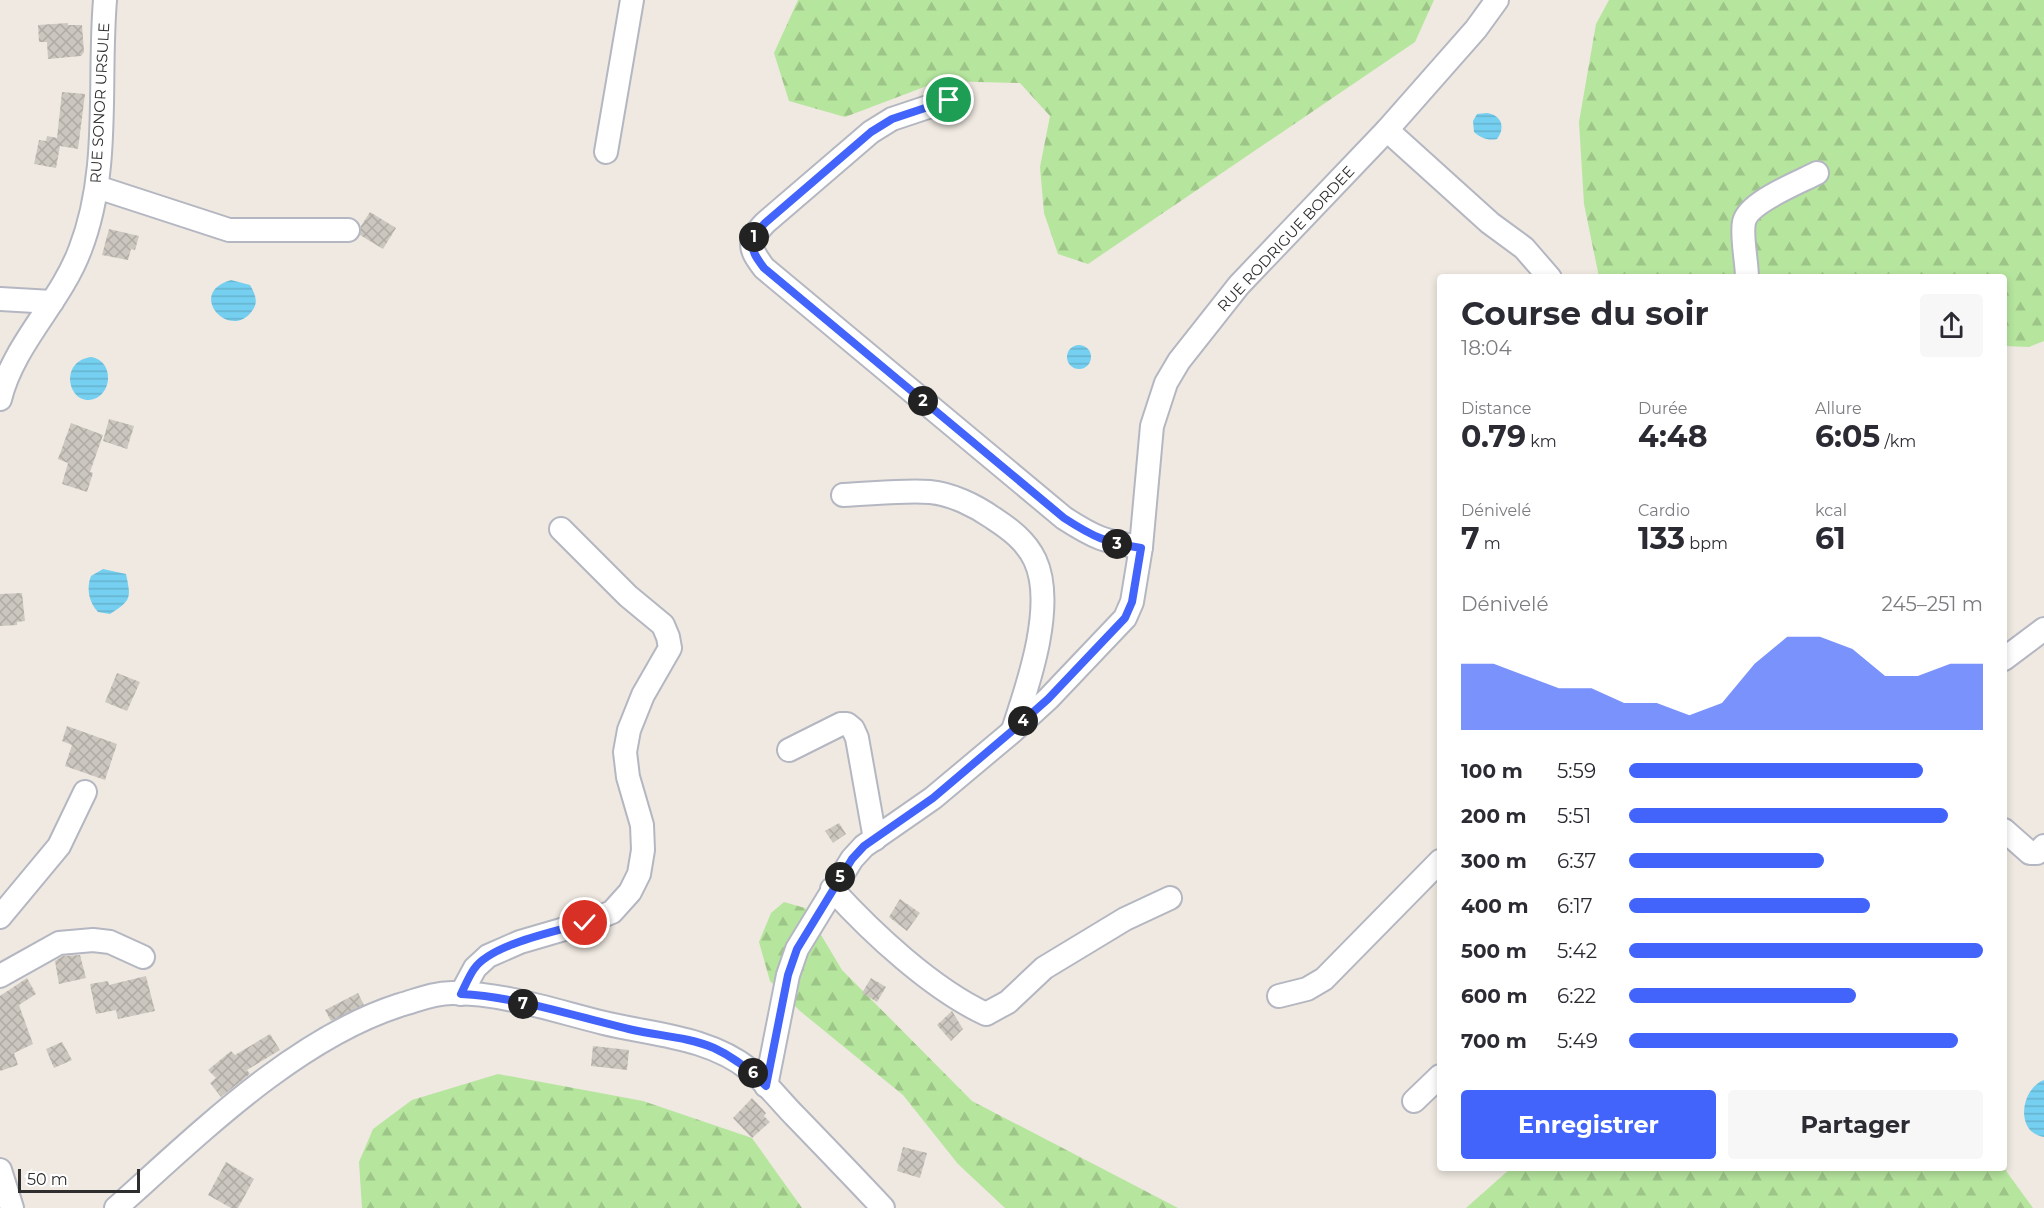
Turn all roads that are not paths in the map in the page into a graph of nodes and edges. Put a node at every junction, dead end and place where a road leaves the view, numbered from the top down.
1 (105, 0) edge
2 (632, 0) edge
3 (1497, 0) edge
4 (949, 100) dead end
5 (1387, 130) junction
6 (606, 152) dead end
7 (1817, 173) dead end
8 (97, 188) junction
9 (348, 230) dead end
10 (1547, 274) edge
11 (1747, 274) edge
12 (0, 299) edge
13 (52, 302) junction
14 (5, 368) edge
15 (0, 399) edge
16 (843, 495) dead end
17 (561, 529) dead end
18 (1141, 548) junction
19 (2044, 629) edge
20 (2007, 657) edge
21 (1012, 731) junction
22 (789, 750) dead end
23 (85, 792) dead end
24 (2007, 833) edge
25 (875, 839) junction
26 (2044, 846) edge
27 (1437, 864) edge
28 (832, 889) junction
29 (1170, 898) dead end
30 (0, 917) edge
31 (143, 957) dead end
32 (0, 976) edge
33 (461, 994) junction
34 (1279, 996) dead end
35 (1437, 1079) edge
36 (766, 1086) junction
37 (1414, 1101) dead end
38 (0, 1170) edge
39 (12, 1208) edge
40 (116, 1208) edge
41 (883, 1208) edge

1 - 8 street, RUE SONOR URSULE
2 - 6 street
3 - 5 street, RUE RODRIGUE BORDEE
4 - 18 street
5 - 10 street
5 - 18 street, RUE RODRIGUE BORDEE
7 - 11 street
8 - 9 street
8 - 13 street, RUE SONOR URSULE
12 - 13 street
13 - 14 street, RUE SONOR URSULE
14 - 15 street, RUE SONOR URSULE
16 - 21 street
17 - 33 street
18 - 21 street, RUE RODRIGUE BORDEE
19 - 20 street
21 - 25 street, RUE RODRIGUE BORDEE
22 - 25 street
23 - 30 street
24 - 26 street
25 - 28 street, RUE RODRIGUE BORDEE
27 - 34 street
28 - 29 street
28 - 36 street, RUE RODRIGUE BORDEE
31 - 32 street
33 - 36 street
33 - 40 street
35 - 37 street
36 - 41 street
38 - 39 street

